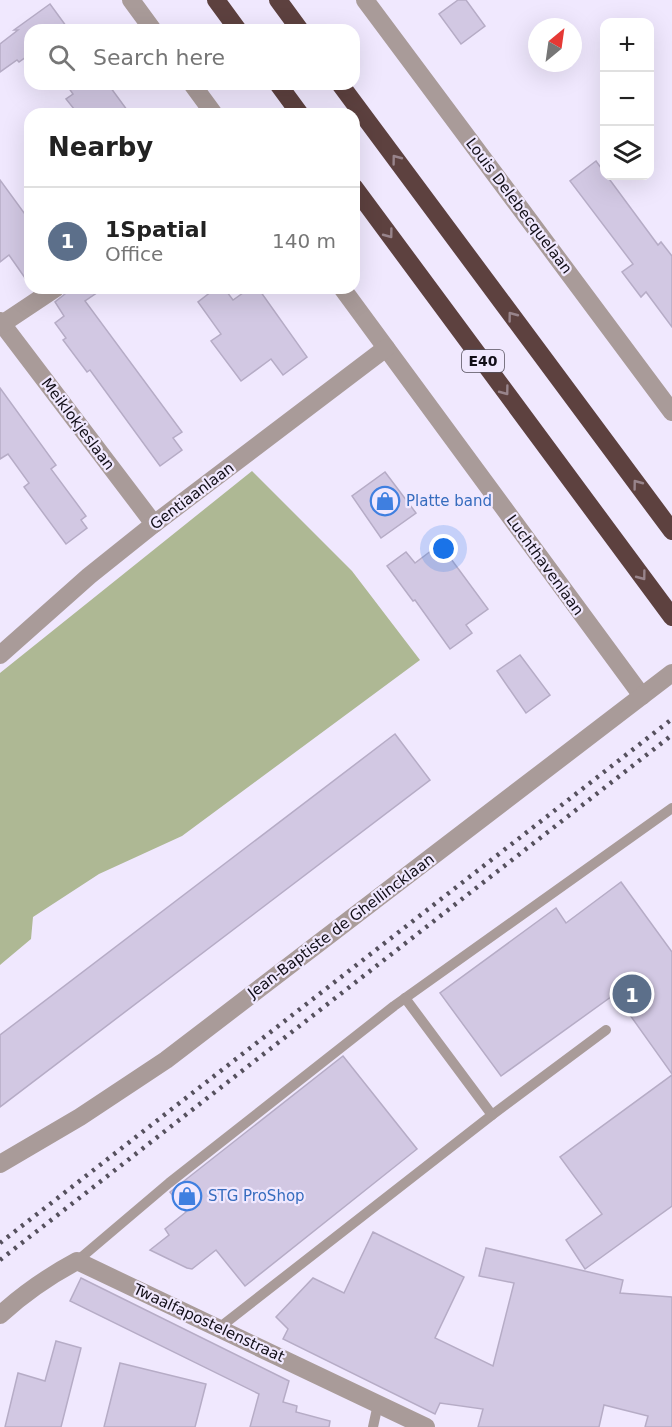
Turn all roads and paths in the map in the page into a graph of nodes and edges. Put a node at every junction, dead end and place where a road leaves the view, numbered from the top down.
1 (131, 0) edge
2 (216, 0) edge
3 (278, 0) edge
4 (365, 0) edge
5 (149, 24) edge
6 (234, 24) edge
7 (296, 24) edge
8 (196, 90) edge
9 (282, 90) edge
10 (344, 90) edge
11 (210, 108) edge
12 (296, 108) edge
13 (358, 108) edge
14 (360, 111) edge
15 (360, 195) edge
16 (46, 294) edge
17 (346, 294) edge
18 (1, 322) edge
19 (387, 348) junction
20 (672, 412) edge
21 (154, 524) junction
22 (672, 531) edge
23 (672, 617) edge
24 (2, 650) edge
25 (672, 673) edge
26 (642, 696) junction
27 (672, 808) edge
28 (405, 998) junction
29 (606, 1030) dead end
30 (492, 1115) junction
31 (0, 1164) edge
32 (77, 1261) junction
33 (0, 1315) edge
34 (219, 1328) junction
35 (378, 1404) junction
36 (373, 1427) edge
37 (426, 1427) edge

1 - 5 street
2 - 6 highway
3 - 7 highway
4 - 20 street, Louis Delebecquelaan
8 - 11 street
9 - 12 highway
13 -> 10 highway
22 -> 14 highway
15 -> 23 highway, E40
16 - 18 street, Meiklokjeslaan
17 - 19 street, Luchthavenlaan
18 - 21 street, Meiklokjeslaan
19 - 21 street, Gentiaanlaan
19 - 26 street, Luchthavenlaan
21 - 24 street, Gentiaanlaan
25 - 26 street, Jean-Baptiste de Ghellincklaan
26 - 31 street, Jean-Baptiste de Ghellincklaan
27 - 28 lane
28 - 30 lane
28 - 32 lane
29 - 30 lane
30 - 34 lane
32 - 33 street
32 - 34 street, Twaalfapostelenstraat
34 - 35 street, Twaalfapostelenstraat
35 - 36 lane
35 - 37 street, Twaalfapostelenstraat

